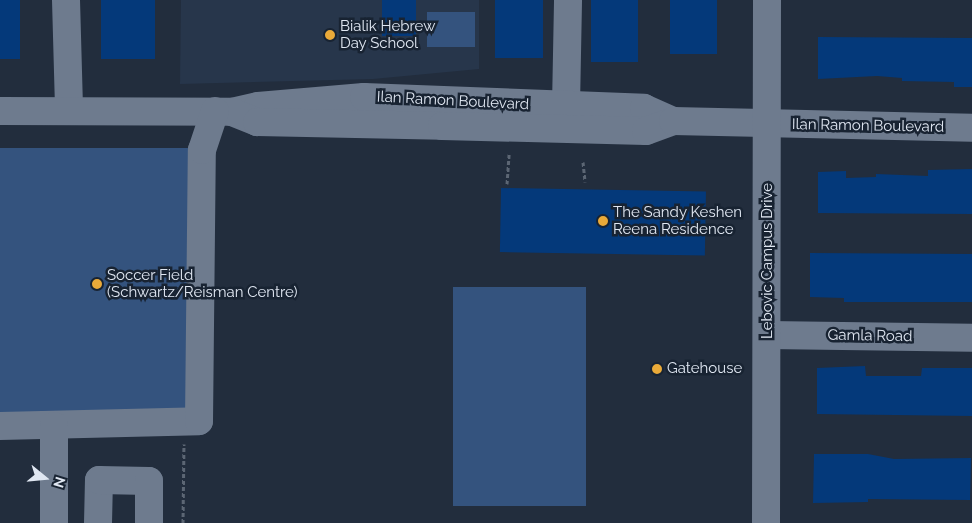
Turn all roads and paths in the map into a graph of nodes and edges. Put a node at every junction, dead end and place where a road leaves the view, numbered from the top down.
1 (66, 0) edge
2 (568, 0) edge
3 (767, 0) edge
4 (566, 106) junction
5 (69, 109) junction
6 (0, 110) edge
7 (223, 111) junction
8 (673, 121) junction
9 (768, 124) junction
10 (972, 128) edge
11 (509, 154) dead end
12 (583, 162) dead end
13 (585, 182) dead end
14 (507, 184) dead end
15 (768, 335) junction
16 (972, 338) edge
17 (0, 426) edge
18 (54, 426) junction
19 (184, 442) dead end
20 (54, 523) edge
21 (98, 523) edge
22 (149, 523) edge
23 (183, 523) edge
24 (766, 523) edge

1 - 5 street
2 - 4 street
3 - 9 street, Lebovic Campus Drive
4 - 7 street, Ilan Ramon Boulevard
4 - 8 street, Ilan Ramon Boulevard
5 - 6 street, Ilan Ramon Boulevard
5 - 7 street, Ilan Ramon Boulevard
7 - 8 street, Ilan Ramon Boulevard
7 - 18 street
8 - 9 street, Ilan Ramon Boulevard
9 - 10 street, Ilan Ramon Boulevard
9 - 15 street, Lebovic Campus Drive
11 - 14 path
12 - 13 path
15 - 16 street, Gamla Road
15 - 24 street, Lebovic Campus Drive
17 - 18 street
18 - 20 street
19 - 23 path
21 - 22 street

